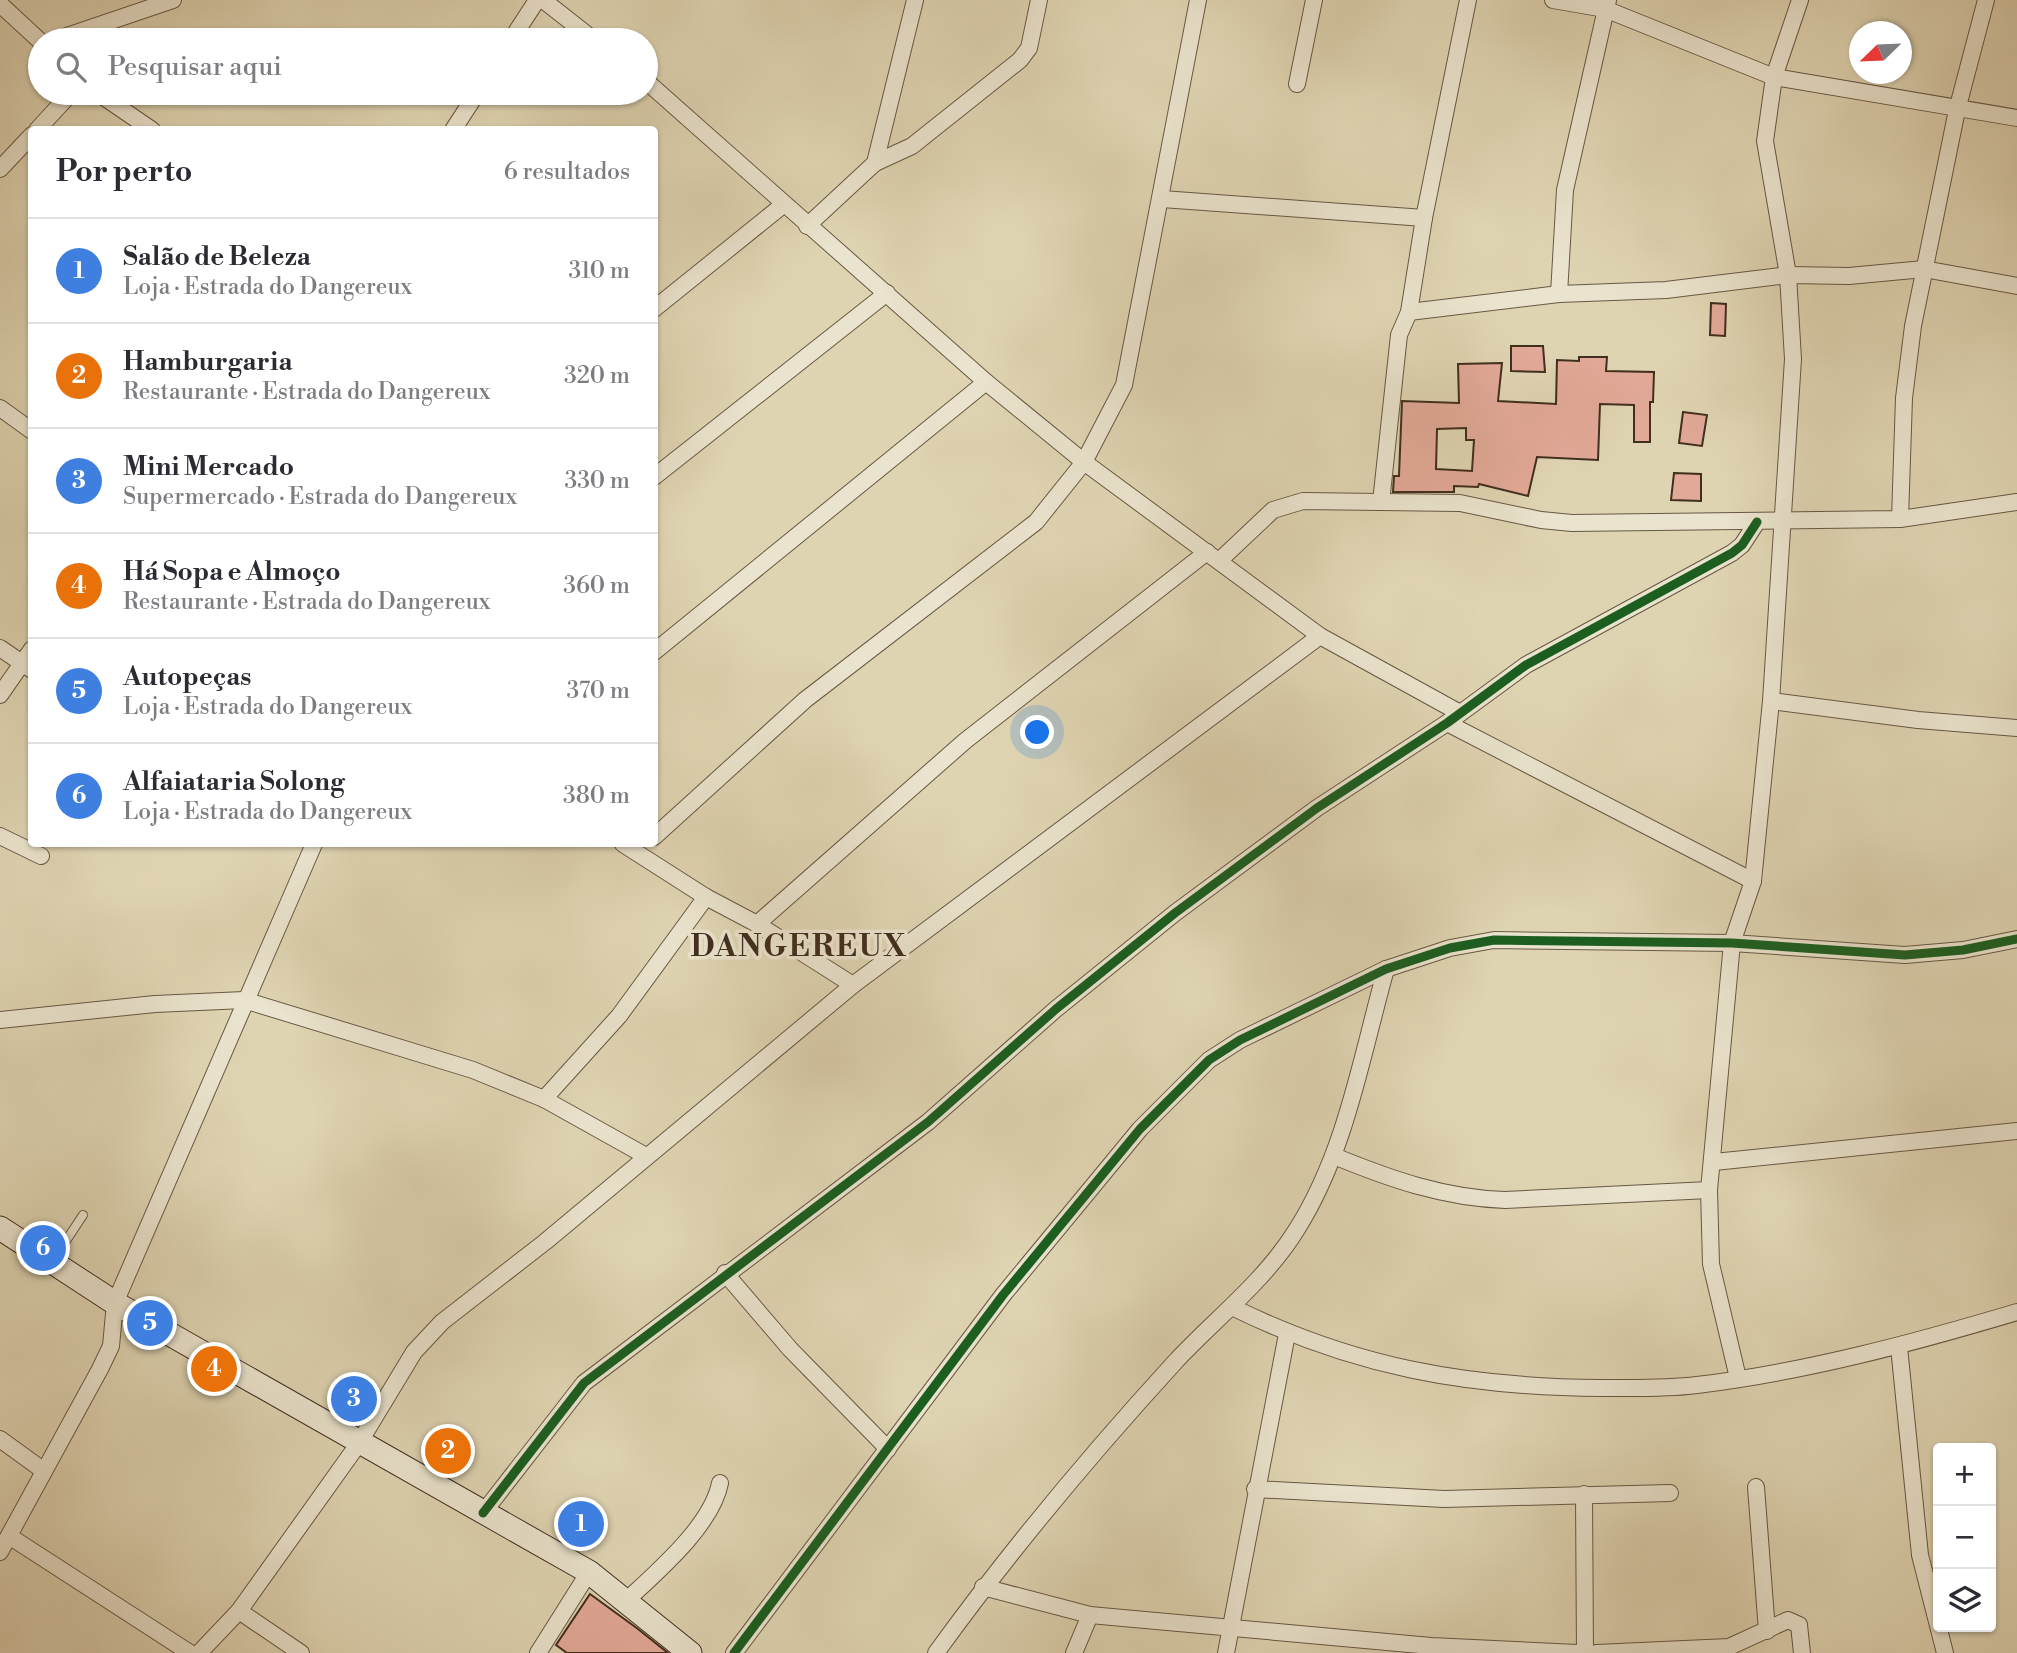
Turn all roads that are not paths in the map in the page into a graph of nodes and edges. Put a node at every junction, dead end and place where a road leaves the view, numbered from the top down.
1 (537, 0) edge
2 (543, 0) edge
3 (915, 0) edge
4 (1039, 0) edge
5 (1198, 0) edge
6 (1314, 0) edge
7 (1468, 0) edge
8 (1553, 0) edge
9 (1800, 0) edge
10 (1986, 0) edge
11 (164, 1) edge
12 (0, 4) edge
13 (1606, 5) edge
14 (89, 28) edge
15 (519, 28) edge
16 (579, 28) edge
17 (28, 30) edge
18 (1774, 77) junction
19 (1297, 85) dead end
20 (658, 92) edge
21 (60, 105) edge
22 (116, 105) edge
23 (469, 105) edge
24 (1957, 110) junction
25 (2017, 118) edge
26 (41, 126) edge
27 (146, 126) edge
28 (456, 126) edge
29 (28, 139) edge
30 (875, 163) junction
31 (0, 169) edge
32 (1162, 199) junction
33 (783, 205) junction
34 (1423, 218) junction
35 (807, 226) junction
36 (1924, 269) junction
37 (1788, 275) junction
38 (2017, 286) edge
39 (887, 293) junction
40 (1559, 294) junction
41 (658, 306) edge
42 (1409, 312) junction
43 (986, 382) junction
44 (0, 408) edge
45 (28, 428) edge
46 (1083, 462) junction
47 (658, 474) edge
48 (1381, 502) junction
49 (2017, 502) edge
50 (1900, 519) junction
51 (1757, 522) junction
52 (1780, 522) junction
53 (1213, 557) junction
54 (1320, 636) junction
55 (0, 648) edge
56 (658, 649) edge
57 (26, 666) edge
58 (0, 695) edge
59 (1771, 701) junction
60 (1454, 718) junction
61 (2017, 728) edge
62 (658, 832) edge
63 (0, 836) edge
64 (307, 847) edge
65 (642, 848) edge
66 (41, 856) dead end
67 (1753, 881) junction
68 (706, 897) junction
69 (757, 925) junction
70 (2017, 939) edge
71 (1732, 943) junction
72 (1386, 969) junction
73 (853, 985) junction
74 (244, 1000) junction
75 (0, 1020) edge
76 (544, 1099) junction
77 (2017, 1132) edge
78 (646, 1156) junction
79 (1334, 1156) junction
80 (1713, 1162) junction
81 (1709, 1190) junction
82 (83, 1215) dead end
83 (0, 1228) edge
84 (52, 1262) junction
85 (726, 1273) junction
86 (116, 1303) junction
87 (1232, 1307) junction
88 (2017, 1312) edge
89 (1287, 1334) junction
90 (1899, 1347) junction
91 (1738, 1378) junction
92 (0, 1439) edge
93 (359, 1443) junction
94 (888, 1449) junction
95 (44, 1471) junction
96 (720, 1483) dead end
97 (1756, 1486) dead end
98 (1255, 1489) junction
99 (1670, 1493) dead end
100 (1584, 1494) junction
101 (483, 1513) junction
102 (9, 1536) junction
103 (0, 1552) edge
104 (589, 1573) junction
105 (983, 1587) junction
106 (628, 1600) junction
107 (239, 1611) junction
108 (1090, 1615) junction
109 (1230, 1629) junction
110 (1767, 1630) junction
111 (190, 1653) edge
112 (199, 1653) edge
113 (301, 1653) edge
114 (538, 1653) edge
115 (690, 1653) edge
116 (734, 1653) edge
117 (936, 1653) edge
118 (1074, 1653) edge
119 (1226, 1653) edge
120 (1577, 1653) edge
121 (1585, 1653) edge
122 (1597, 1653) edge
123 (1802, 1653) edge
124 (1945, 1653) edge

1 - 15 street
2 - 16 street
3 - 30 street
4 - 30 street
5 - 32 street
6 - 19 street
7 - 34 street
8 - 13 street
9 - 18 street
10 - 24 street
11 - 14 street
12 - 17 street
13 - 18 street
13 - 40 street
18 - 24 street
18 - 37 street
20 - 33 street
21 - 26 street
22 - 27 street
23 - 28 street
24 - 25 street
24 - 36 street
29 - 31 street
30 - 35 street
32 - 34 street
32 - 46 street
33 - 35 street
33 - 41 street
34 - 42 street
35 - 39 street
36 - 37 street
36 - 38 street
36 - 50 street
37 - 40 street
37 - 52 street
39 - 43 street
39 - 47 street
40 - 42 street
42 - 48 street
43 - 46 street
43 - 56 street
44 - 45 street
46 - 53 street
46 - 62 street
48 - 51 street
48 - 53 street
49 - 50 street
50 - 52 street
51 - 52 street
51 - 60 street
52 - 59 street
53 - 54 street
53 - 69 street
54 - 60 street
54 - 73 street
55 - 57 street
57 - 58 street
59 - 61 street
59 - 67 street
60 - 67 street
60 - 85 street
63 - 66 street
64 - 74 street
65 - 68 street
67 - 71 street
68 - 69 street
68 - 76 street
69 - 73 street
70 - 71 street
71 - 72 street
71 - 80 street
72 - 79 street
72 - 94 street
73 - 78 street
74 - 75 street
74 - 76 street
74 - 86 street
76 - 78 street
77 - 80 street
78 - 93 street
79 - 81 street
79 - 87 street
80 - 81 street
81 - 91 street
82 - 84 lane
83 - 84 main road
84 - 86 main road
85 - 94 street
85 - 101 street
86 - 93 main road
86 - 95 street
87 - 89 street
87 - 105 street
88 - 90 street
89 - 91 street
89 - 98 street
90 - 91 street
90 - 124 street
92 - 95 street
93 - 101 main road
93 - 107 street
94 - 116 street
95 - 102 street
96 - 106 street
97 - 110 street
98 - 100 street
98 - 109 street
99 - 100 street
100 - 121 street
101 - 104 main road
102 - 103 street
102 - 111 street
104 - 106 main road
104 - 114 street
105 - 108 street
105 - 117 street
106 - 115 main road
107 - 112 street
107 - 113 street
108 - 109 street
108 - 118 street
109 - 119 street
109 - 120 street
110 - 122 street
110 - 123 street

